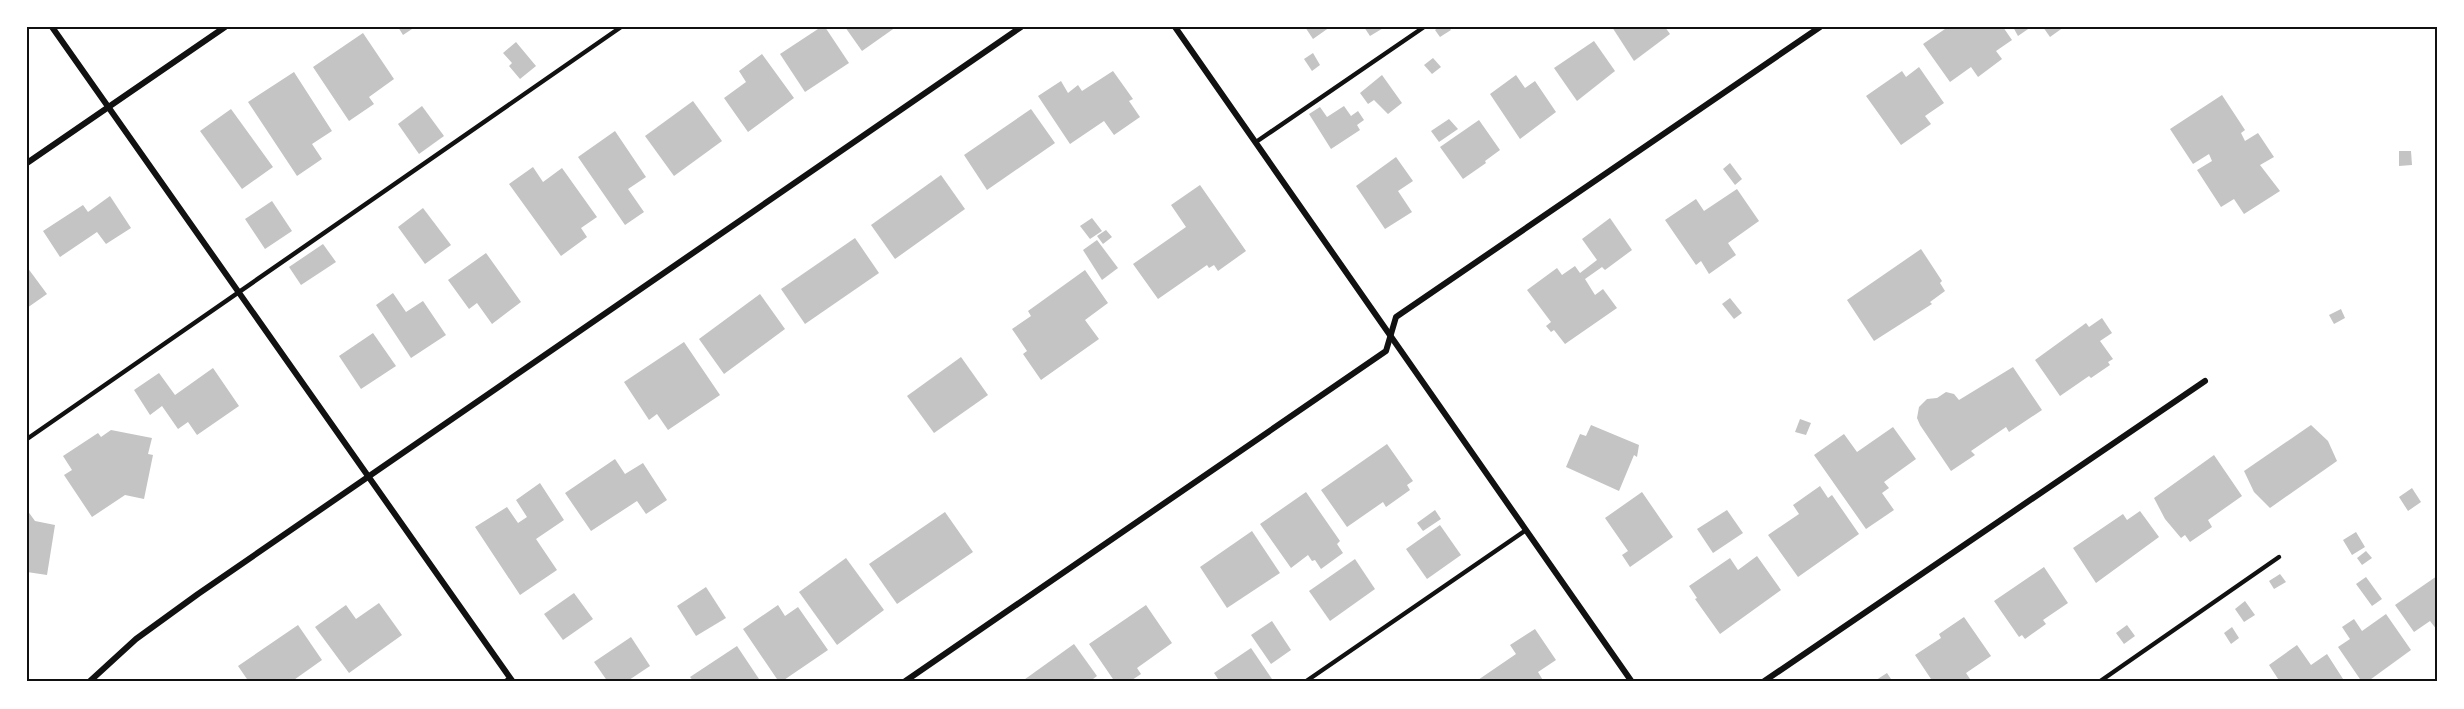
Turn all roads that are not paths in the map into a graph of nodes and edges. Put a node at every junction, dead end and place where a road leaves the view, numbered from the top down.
1 (52, 27) edge
2 (225, 27) edge
3 (621, 27) edge
4 (1021, 27) edge
5 (1175, 27) edge
6 (1425, 27) edge
7 (1820, 27) edge
8 (108, 107) junction
9 (1256, 142) junction
10 (27, 163) edge
11 (238, 292) junction
12 (1390, 334) junction
13 (2205, 381) dead end
14 (27, 439) edge
15 (368, 476) junction
16 (1526, 530) junction
17 (2279, 557) dead end
18 (509, 681) edge
19 (89, 682) edge
20 (904, 682) edge
21 (1305, 682) edge
22 (1632, 682) edge
23 (1763, 682) edge
24 (2099, 682) edge

1 - 8 street
2 - 8 street
3 - 11 lane
4 - 15 street
5 - 9 street
6 - 9 lane
7 - 12 street
8 - 10 street
8 - 11 street
9 - 12 street
11 - 14 lane
11 - 15 street
12 - 16 street
12 - 20 street
13 - 23 street
15 - 18 street
15 - 19 street
16 - 21 lane
16 - 22 street
17 - 24 lane

